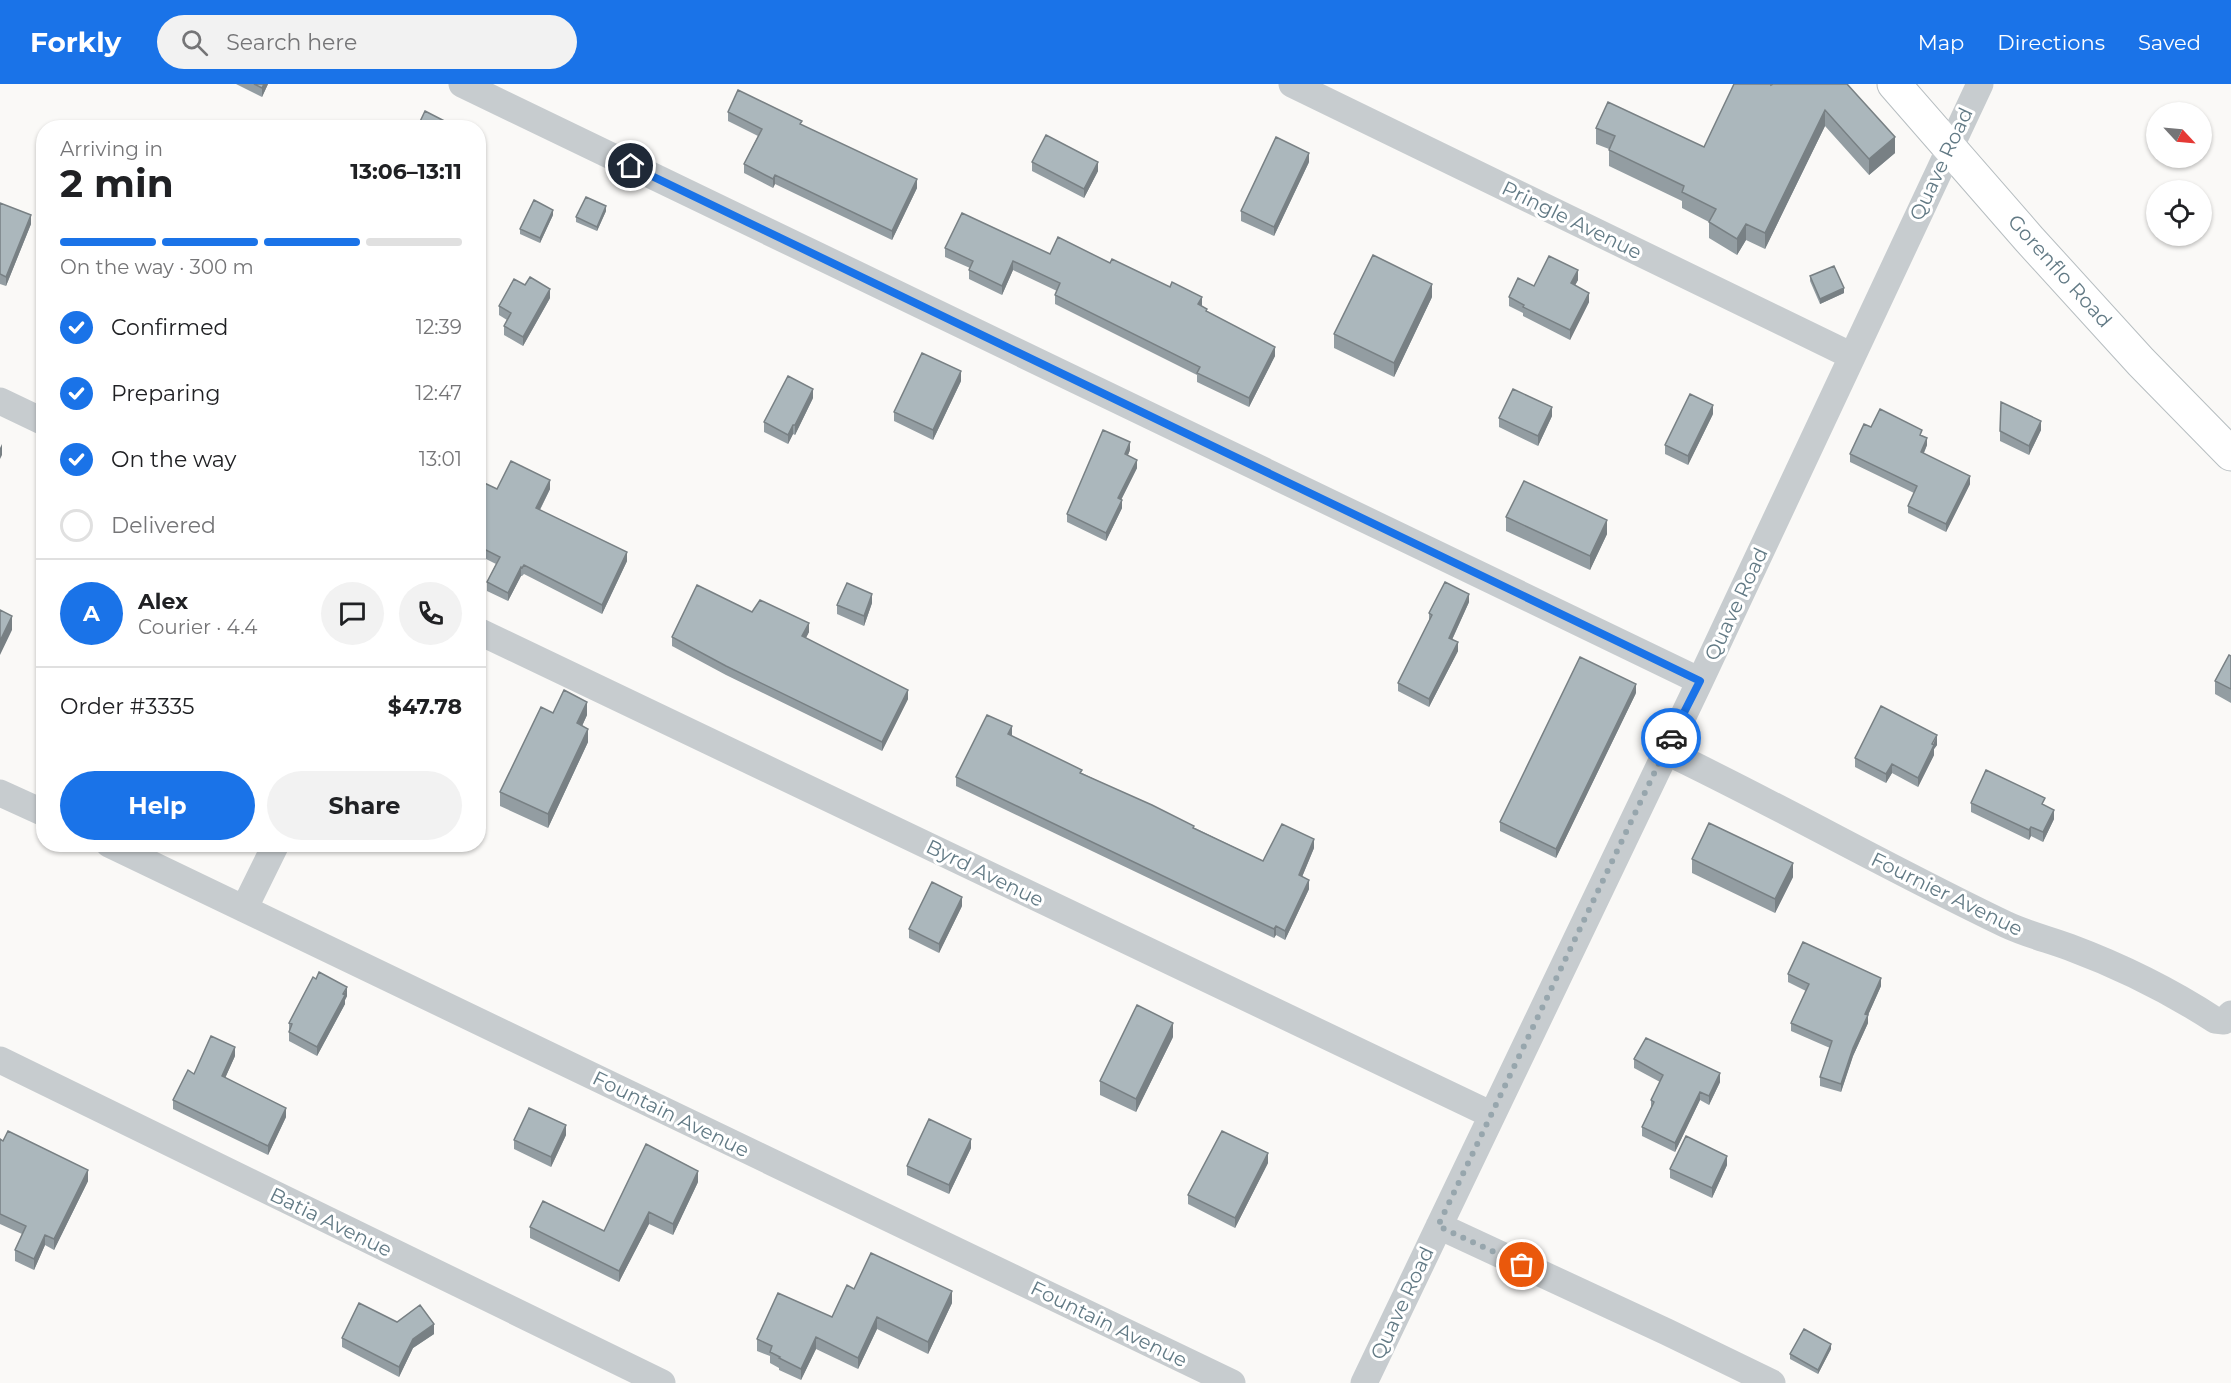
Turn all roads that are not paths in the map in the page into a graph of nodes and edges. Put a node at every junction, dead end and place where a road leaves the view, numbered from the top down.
1 (462, 84) edge
2 (1292, 84) edge
3 (1894, 84) edge
4 (1980, 84) edge
5 (1949, 146) junction
6 (1851, 356) junction
7 (0, 401) edge
8 (36, 418) edge
9 (2231, 454) edge
10 (486, 635) edge
11 (1700, 681) junction
12 (1665, 751) junction
13 (0, 793) edge
14 (36, 809) edge
15 (126, 852) edge
16 (272, 852) edge
17 (244, 909) junction
18 (2231, 1014) edge
19 (0, 1060) edge
20 (1492, 1115) junction
21 (1438, 1226) junction
22 (662, 1383) edge
23 (1232, 1383) edge
24 (1364, 1383) edge
25 (1772, 1383) edge

1 - 11 street
2 - 6 street, Pringle Avenue
3 - 5 main road, Gorenflo Road
4 - 5 street, Quave Road
5 - 6 street, Quave Road
5 - 9 main road, Gorenflo Road
6 - 11 street, Quave Road
7 - 8 street
10 - 20 street, Byrd Avenue
11 - 12 street, Quave Road
12 - 18 street, Fournier Avenue
12 - 20 street, Quave Road
13 - 14 street
15 - 17 street, Fountain Avenue
16 - 17 street
17 - 23 street, Fountain Avenue
19 - 22 street, Batia Avenue
20 - 21 street, Quave Road
21 - 24 street, Quave Road
21 - 25 street

